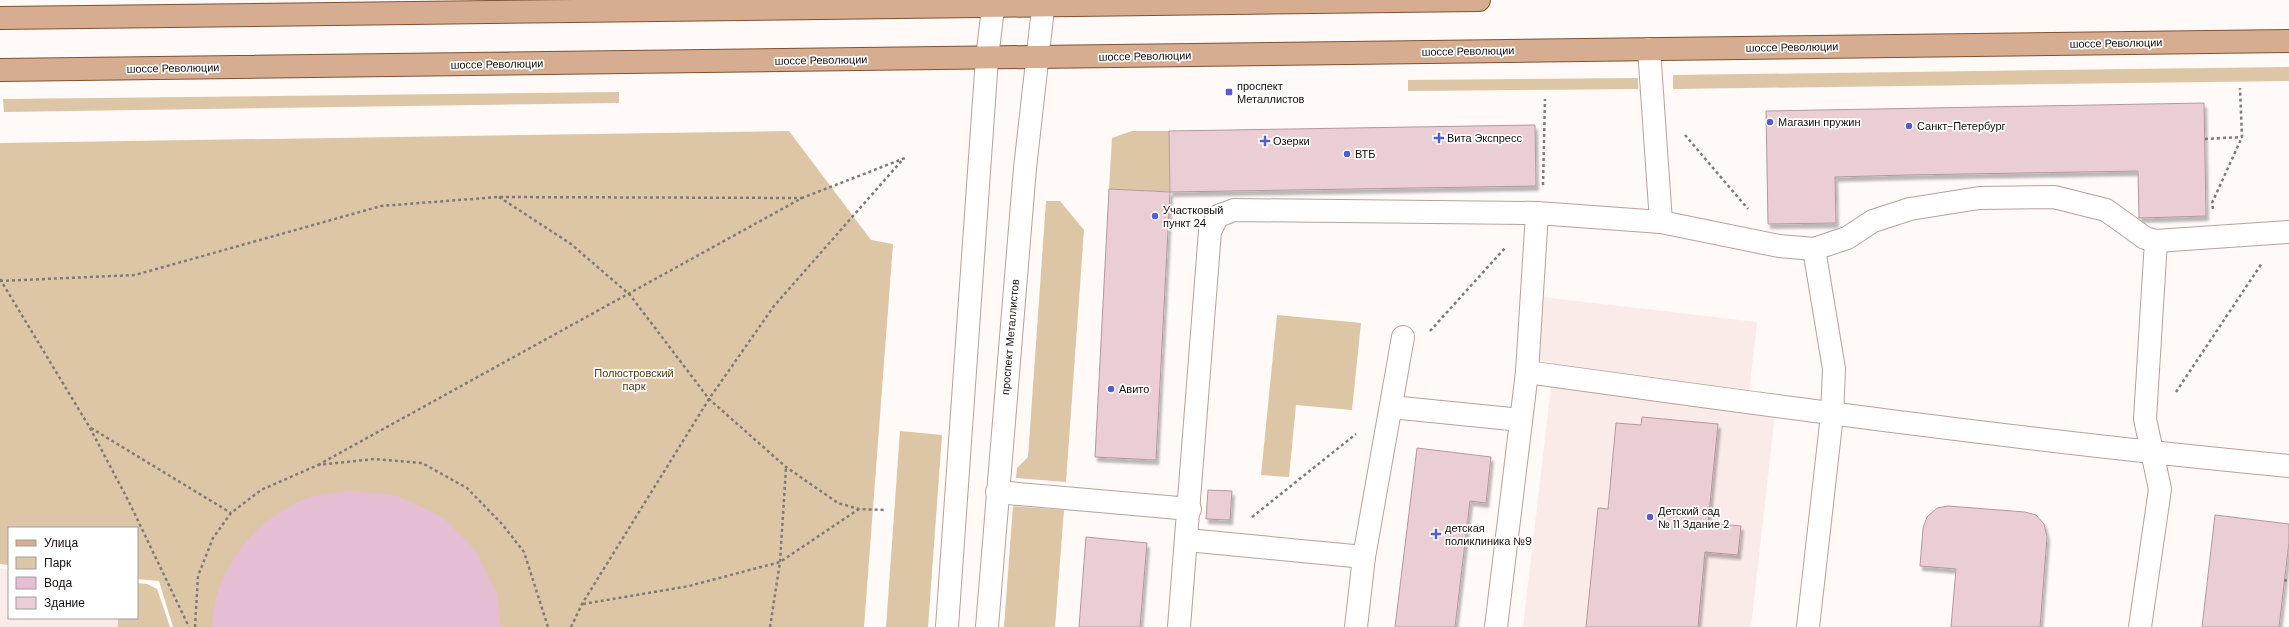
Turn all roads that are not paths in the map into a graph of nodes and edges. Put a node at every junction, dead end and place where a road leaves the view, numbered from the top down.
1 (1479, 0) edge
2 (994, 3) edge
3 (1043, 3) edge
4 (497, 6) edge
5 (0, 18) edge
6 (2289, 41) edge
7 (1649, 48) junction
8 (1037, 57) junction
9 (987, 58) junction
10 (0, 70) edge
11 (1537, 213) junction
12 (1660, 222) junction
13 (2286, 232) edge
14 (2156, 241) junction
15 (1814, 250) junction
16 (1403, 337) dead end
17 (1527, 372) junction
18 (1391, 406) junction
19 (1832, 415) junction
20 (1521, 420) junction
21 (2152, 453) junction
22 (2289, 466) edge
23 (997, 492) junction
24 (1190, 509) junction
25 (1187, 540) junction
26 (1364, 557) junction
27 (947, 627) edge
28 (987, 627) edge
29 (1179, 627) edge
30 (1356, 627) edge
31 (1496, 627) edge
32 (1808, 627) edge
33 (2140, 627) edge

1 - 3 main road
2 - 3 main road
2 - 4 main road
2 - 9 street
3 - 8 street, проспект Металлистов
4 - 5 main road
6 - 7 main road, шоссе Революции
7 - 8 main road, шоссе Революции
7 - 12 street
8 - 9 main road, шоссе Революции
8 - 23 street, проспект Металлистов
9 - 10 main road, шоссе Революции
9 - 27 street
11 - 12 street
11 - 17 street
11 - 24 street
12 - 15 street
13 - 14 street
14 - 15 street
14 - 21 street
15 - 19 street
16 - 18 street
17 - 19 street
17 - 20 street
18 - 20 street
18 - 26 street
19 - 21 street
19 - 32 street
20 - 31 street
21 - 22 street
21 - 33 street
23 - 24 street
23 - 28 street, проспект Металлистов
24 - 25 street
25 - 26 street
25 - 29 street
26 - 30 street

